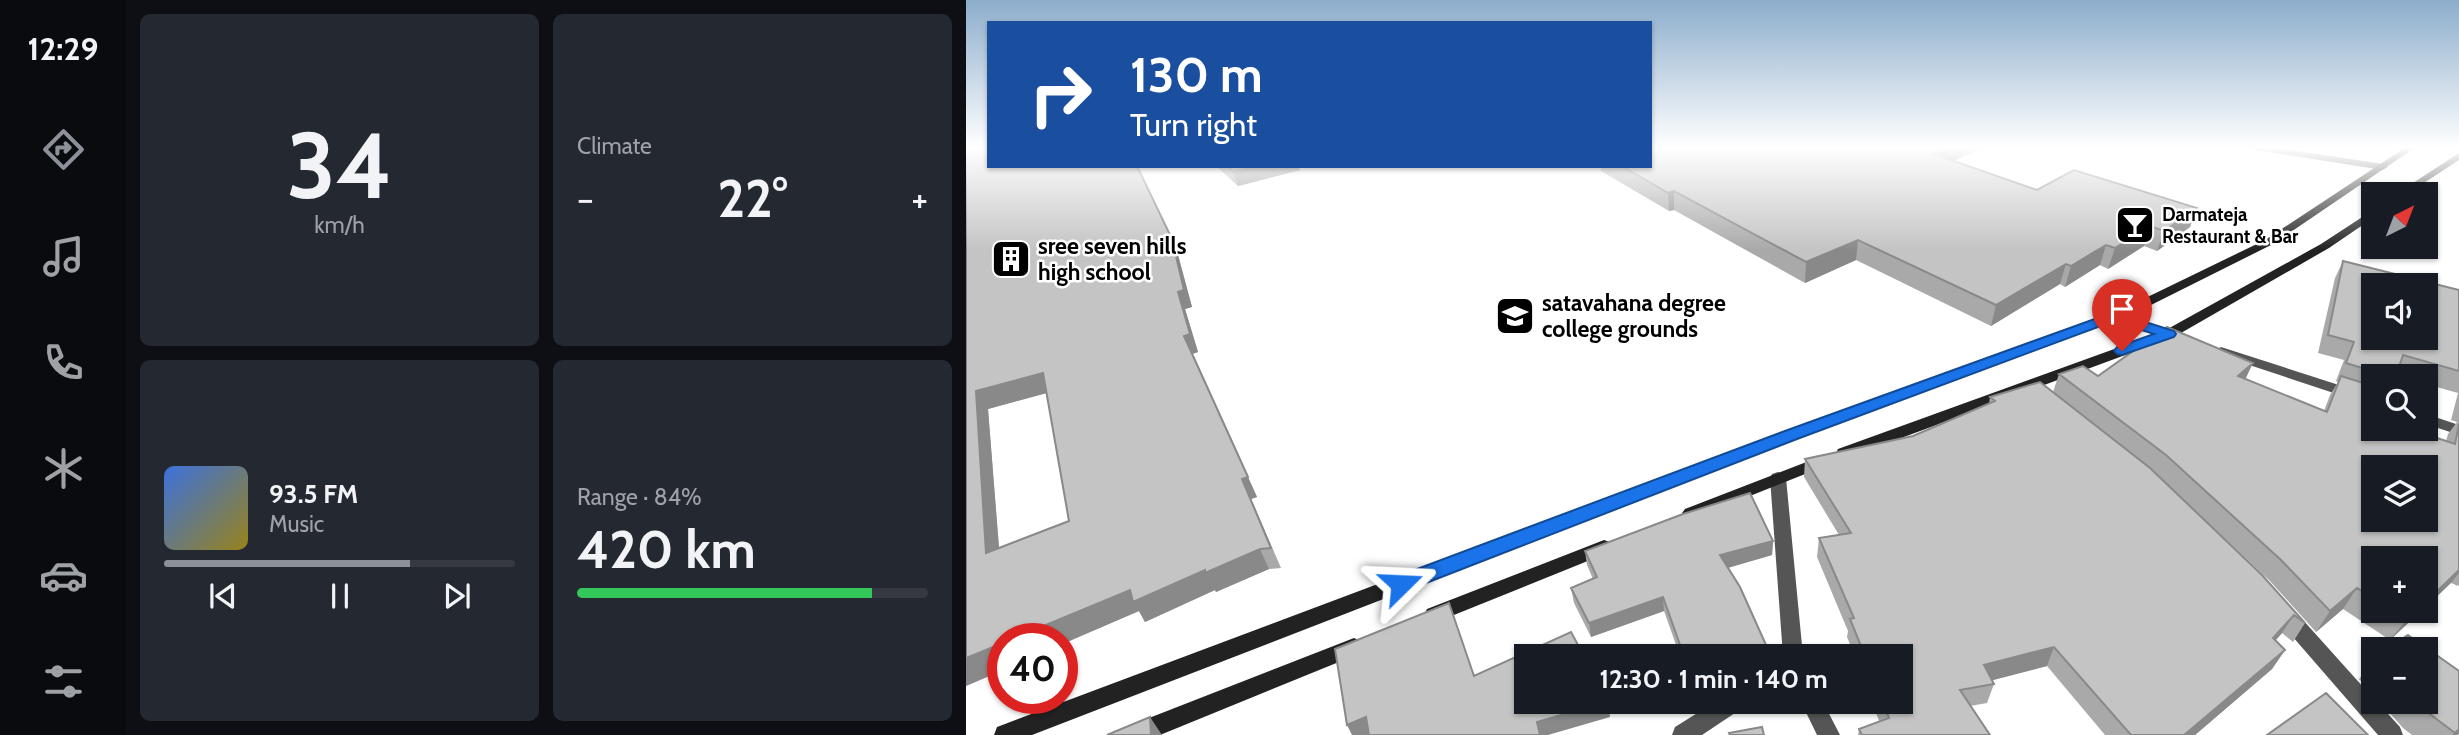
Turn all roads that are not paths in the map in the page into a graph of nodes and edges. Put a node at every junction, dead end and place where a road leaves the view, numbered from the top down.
1 (2361, 181) edge
2 (2361, 221) edge
3 (2114, 316) junction
4 (2169, 334) junction
5 (2029, 384) junction
6 (2361, 397) edge
7 (2049, 400) edge
8 (2438, 423) edge
9 (2459, 430) edge
10 (1778, 478) junction
11 (1675, 519) edge
12 (1623, 540) edge
13 (2278, 606) edge
14 (1417, 622) edge
15 (1366, 642) edge
16 (1792, 644) edge
17 (1715, 714) edge
18 (1818, 714) edge
19 (1005, 735) edge
20 (1134, 735) edge
21 (1683, 735) edge
22 (1829, 735) edge
23 (2392, 735) edge

1 - 3 street
2 - 4 street
3 - 4 street
3 - 19 street
4 - 5 street
4 - 6 street
5 - 7 street
5 - 10 street
8 - 9 street
10 - 11 street
10 - 16 street
12 - 14 street
13 - 23 street
15 - 20 street
17 - 21 street
18 - 22 street

